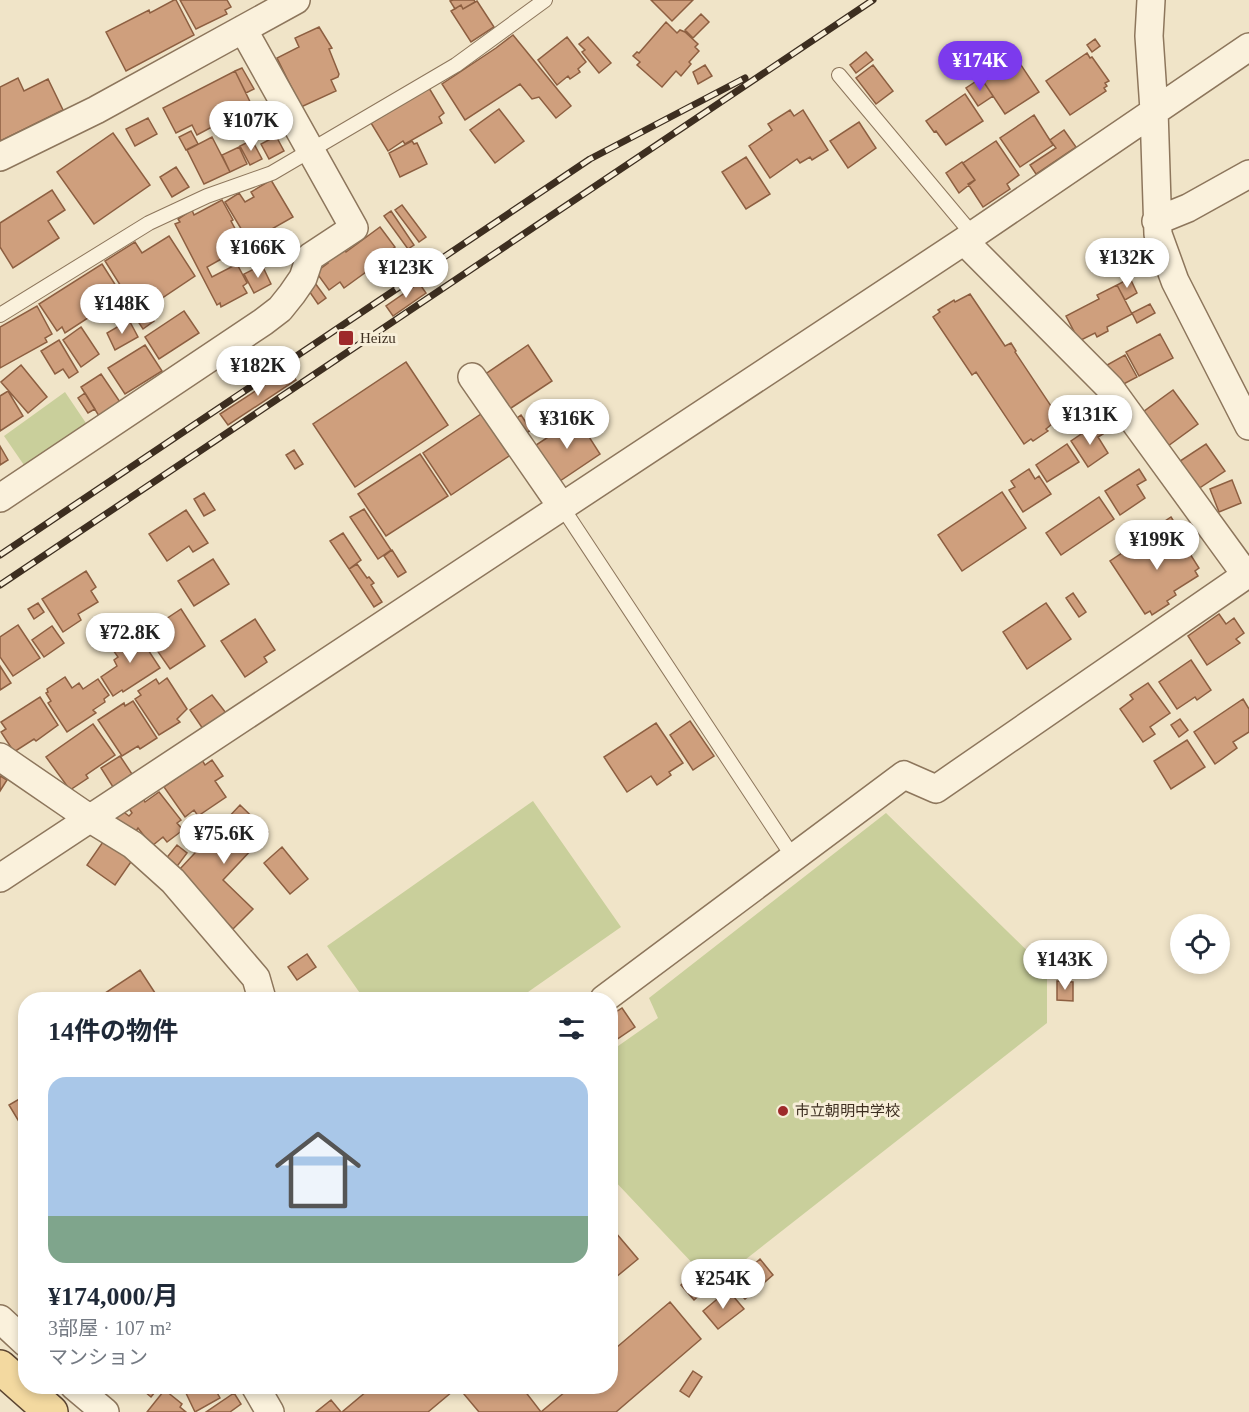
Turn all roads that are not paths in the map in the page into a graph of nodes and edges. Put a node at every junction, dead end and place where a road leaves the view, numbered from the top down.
1 (296, 0) edge
2 (545, 0) edge
3 (1151, 0) edge
4 (243, 29) junction
5 (1249, 47) edge
6 (839, 75) dead end
7 (1155, 110) junction
8 (310, 150) junction
9 (0, 158) edge
10 (1249, 174) edge
11 (1156, 221) junction
12 (968, 238) junction
13 (0, 315) edge
14 (472, 377) dead end
15 (1249, 426) edge
16 (0, 498) edge
17 (562, 507) junction
18 (0, 757) edge
19 (89, 818) junction
20 (793, 857) junction
21 (0, 878) edge
22 (260, 992) edge
23 (614, 992) edge
24 (0, 1319) edge
25 (18, 1336) edge
26 (0, 1366) edge
27 (18, 1382) edge
28 (31, 1394) edge
29 (84, 1394) edge
30 (260, 1394) edge
31 (51, 1412) edge
32 (105, 1412) edge
33 (270, 1412) edge

1 - 4 street
2 - 8 lane
3 - 7 street
4 - 8 street
4 - 9 street
5 - 7 street
6 - 12 lane
7 - 11 street
7 - 12 street
8 - 13 lane
8 - 16 street
10 - 11 street
11 - 15 street
12 - 17 street
12 - 20 street
14 - 17 street
17 - 19 street
17 - 20 lane
18 - 19 street
19 - 21 street
19 - 22 street
20 - 23 street
24 - 25 street
26 - 27 main road
28 - 31 main road
29 - 32 street
30 - 33 street

